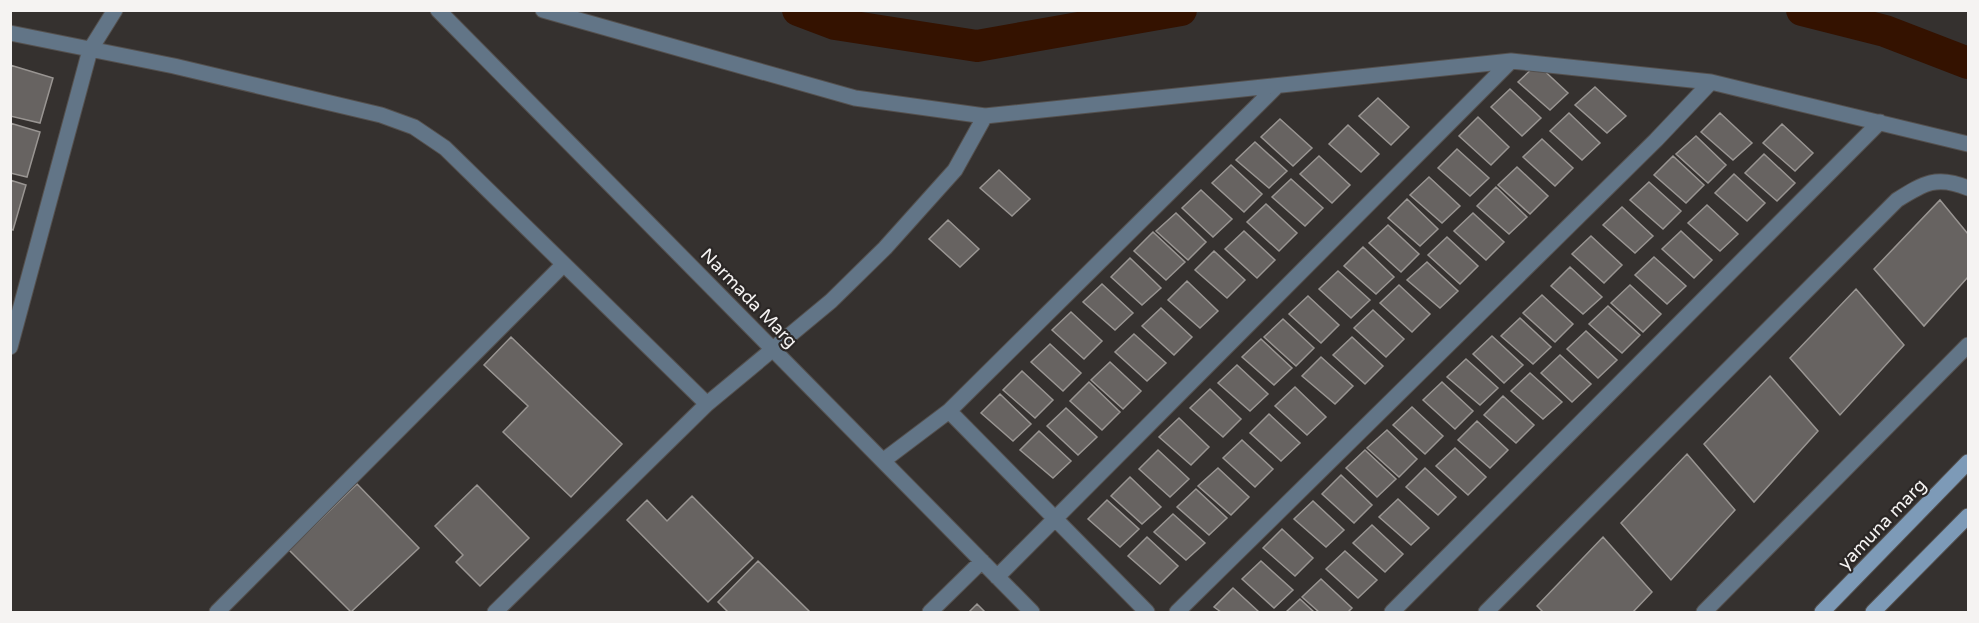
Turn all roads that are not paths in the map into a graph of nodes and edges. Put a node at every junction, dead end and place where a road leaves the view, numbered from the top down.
1 (115, 10) edge
2 (438, 10) edge
3 (543, 10) edge
4 (10, 33) edge
5 (90, 50) junction
6 (1511, 62) junction
7 (1711, 82) junction
8 (1277, 86) junction
9 (985, 116) junction
10 (1880, 122) junction
11 (1968, 144) edge
12 (1968, 188) edge
13 (563, 265) junction
14 (1968, 345) edge
15 (10, 347) edge
16 (771, 349) junction
17 (707, 404) junction
18 (949, 411) junction
19 (884, 460) junction
20 (1968, 462) edge
21 (1968, 516) edge
22 (1056, 519) junction
23 (982, 561) junction
24 (998, 576) junction
25 (218, 612) edge
26 (495, 612) edge
27 (930, 612) edge
28 (1032, 612) edge
29 (1147, 612) edge
30 (1177, 612) edge
31 (1392, 612) edge
32 (1486, 612) edge
33 (1704, 612) edge
34 (1822, 612) edge
35 (1873, 612) edge

1 - 5 street
2 - 16 street, Narmada Marg
3 - 9 street
4 - 5 street
5 - 13 street
5 - 15 street
6 - 7 street
6 - 8 street
6 - 22 street
7 - 10 street
7 - 30 street
8 - 9 street
8 - 18 street
9 - 16 street
10 - 11 street
10 - 31 street
12 - 32 street
13 - 17 street
13 - 25 street
14 - 33 street
16 - 17 street
16 - 19 street, Narmada Marg
17 - 26 street
18 - 19 street
18 - 22 street
19 - 23 street, Narmada Marg
20 - 34 street, yamuna marg
21 - 35 street
22 - 24 street
22 - 29 street
23 - 24 street, Narmada Marg
23 - 27 street
24 - 28 street, Narmada Marg

